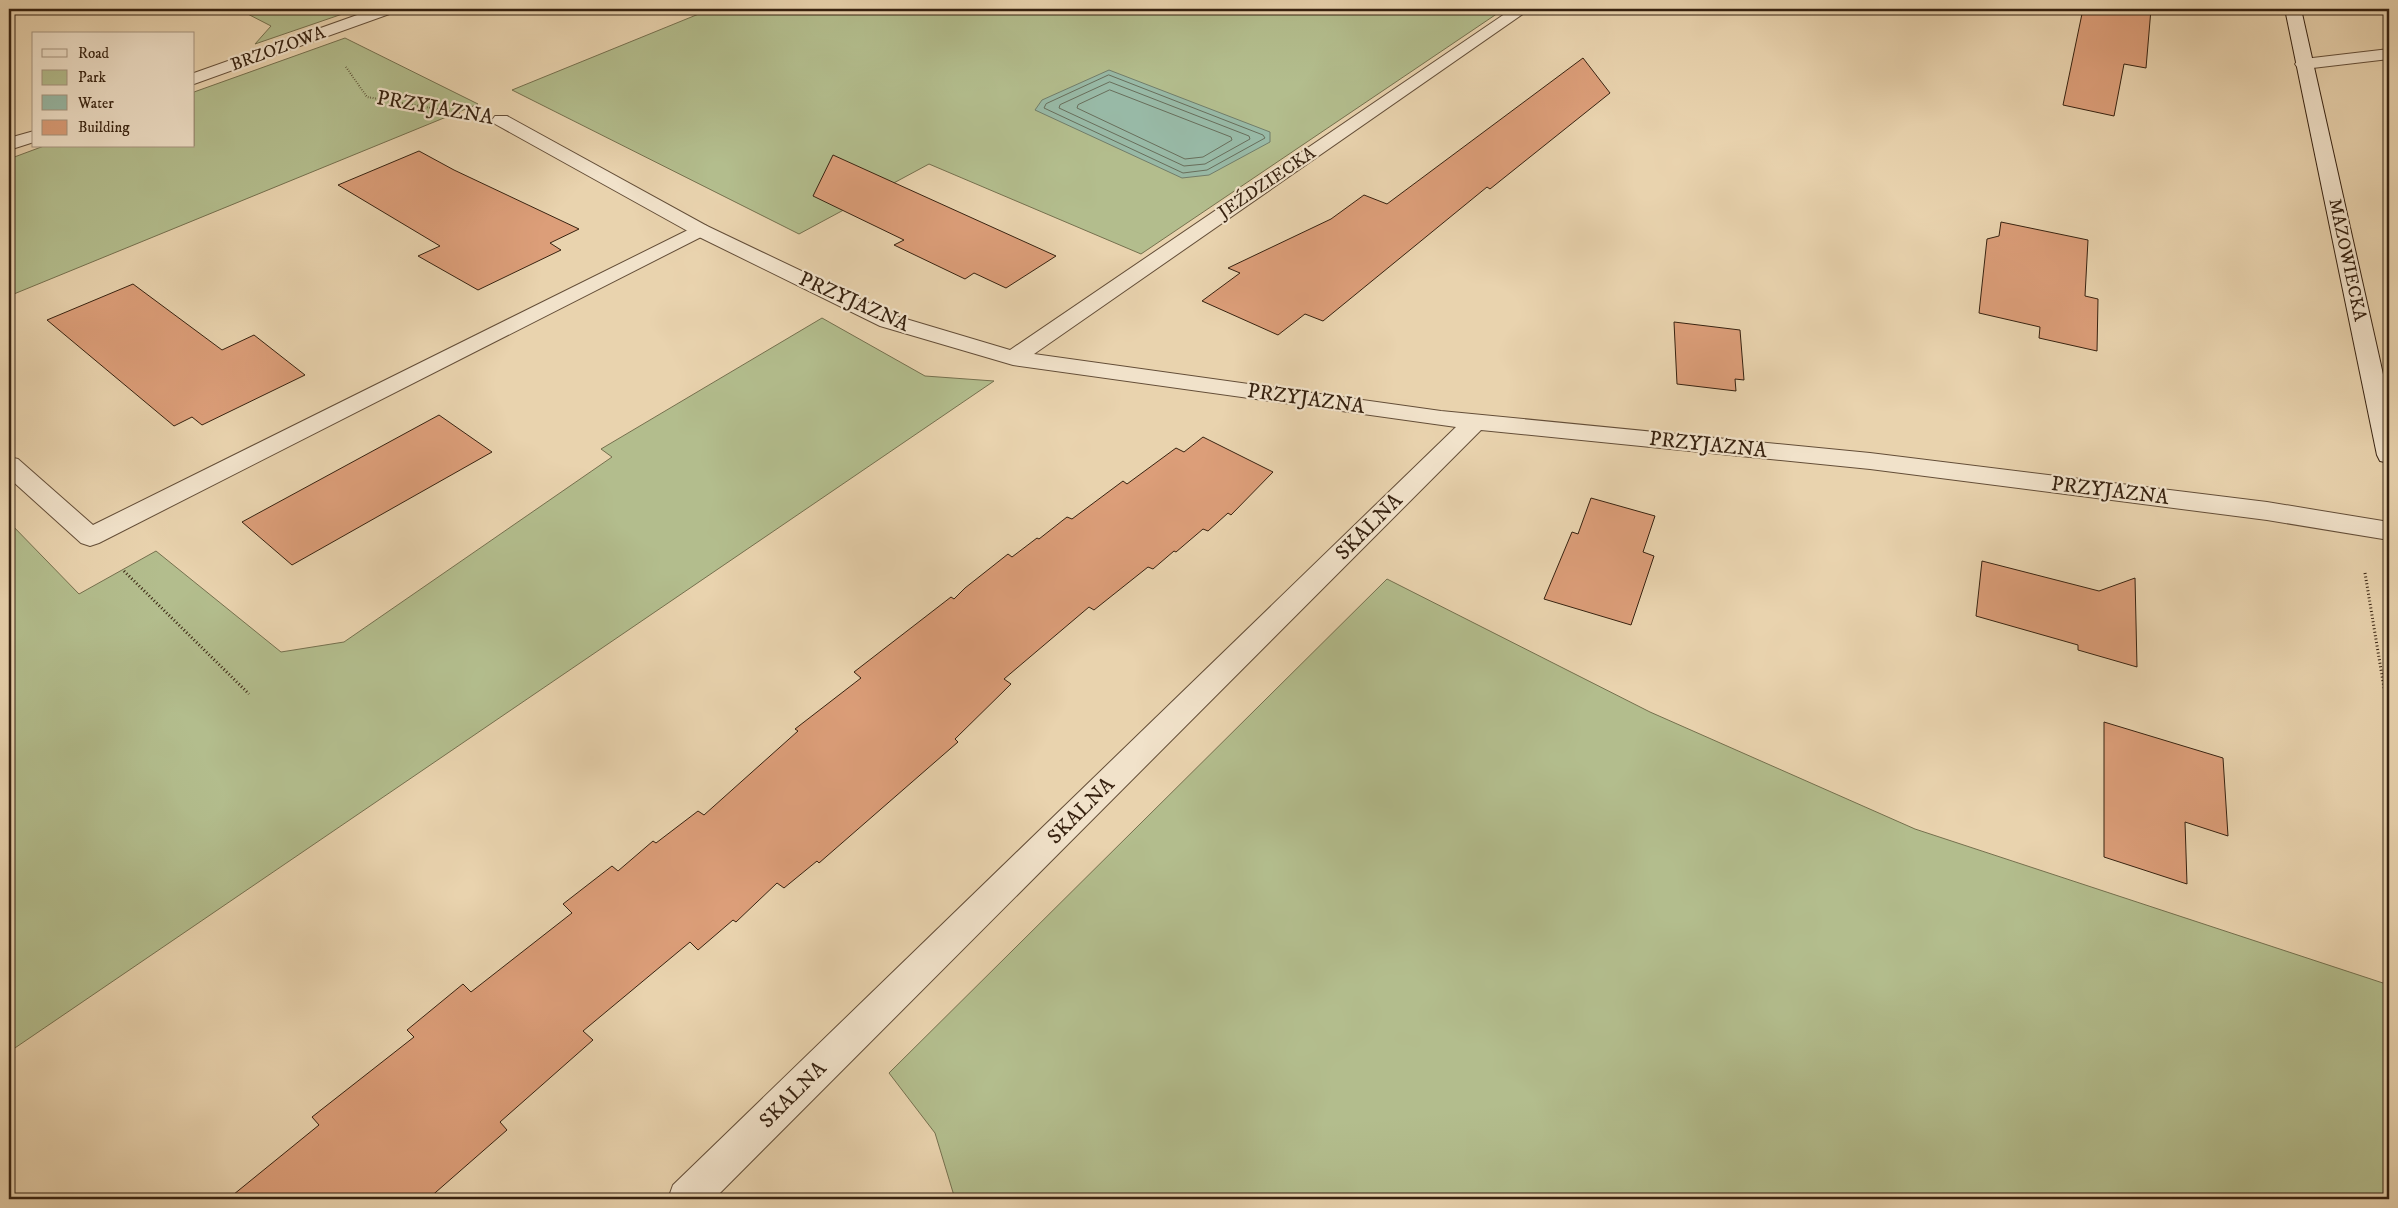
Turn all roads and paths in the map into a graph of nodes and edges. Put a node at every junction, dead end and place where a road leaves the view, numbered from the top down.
1 (389, 9) edge
2 (1522, 9) edge
3 (2292, 9) edge
4 (296, 43) junction
5 (2389, 54) edge
6 (2304, 64) junction
7 (195, 79) edge
8 (501, 120) joint
9 (32, 137) edge
10 (9, 144) edge
11 (700, 230) junction
12 (1013, 358) junction
13 (1474, 422) junction
14 (2389, 455) edge
15 (9, 465) edge
16 (2389, 531) edge
17 (90, 537) junction
18 (249, 694) dead end
19 (687, 1199) edge

1 - 4 street, BRZOZOWA
2 - 12 street, JEŹDZIECKA
3 - 6 street, MAZOWIECKA
4 - 7 street, BRZOZOWA
4 - 8 path, PRZYJAZNA
5 - 6 street
6 - 14 street, MAZOWIECKA
8 - 11 street, PRZYJAZNA
9 - 10 street
11 - 12 street, PRZYJAZNA
11 - 17 street
12 - 13 street, PRZYJAZNA
13 - 16 street, PRZYJAZNA
13 - 19 street, SKALNA
15 - 17 street
17 - 18 path

